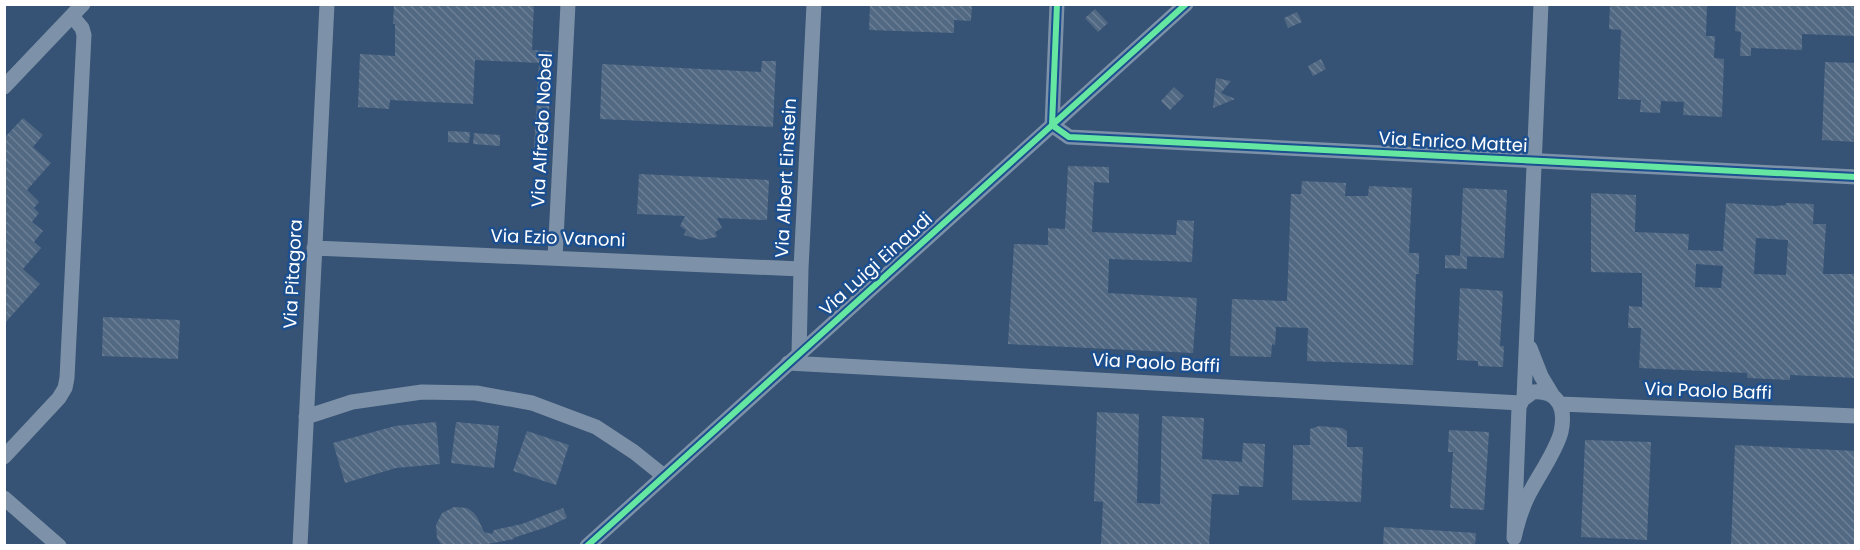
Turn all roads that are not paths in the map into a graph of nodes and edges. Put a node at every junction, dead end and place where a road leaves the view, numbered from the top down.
1 (83, 4) edge
2 (327, 4) edge
3 (568, 4) edge
4 (814, 4) edge
5 (1057, 4) edge
6 (1186, 4) edge
7 (1541, 4) edge
8 (72, 16) junction
9 (4, 87) edge
10 (1052, 125) junction
11 (1534, 161) junction
12 (1856, 177) edge
13 (314, 248) junction
14 (555, 258) junction
15 (801, 269) junction
16 (1526, 333) junction
17 (794, 358) junction
18 (1523, 400) junction
19 (1556, 400) junction
20 (1856, 416) edge
21 (306, 417) junction
22 (4, 457) edge
23 (664, 476) junction
24 (4, 498) edge
25 (1513, 542) edge
26 (59, 546) edge
27 (300, 546) edge
28 (587, 546) edge

1 - 8 street
2 - 13 street, Via Pitagora
3 - 14 street, Via Alfredo Nobel
4 - 15 street, Via Albert Einstein
5 - 10 street
6 - 10 street, Via Luigi Einaudi
7 - 11 street
8 - 9 street
8 - 22 street
10 - 11 street, Via Enrico Mattei
10 - 17 street, Via Luigi Einaudi
11 - 12 street, Via Enrico Mattei
11 - 16 street
13 - 14 street, Via Ezio Vanoni
13 - 21 street, Via Pitagora
14 - 15 street, Via Ezio Vanoni
15 - 17 street, Via Albert Einstein
16 - 18 street
16 - 19 street
17 - 18 street, Via Paolo Baffi
17 - 23 street, Via Luigi Einaudi
18 - 19 street, Via Paolo Baffi
18 - 25 street
19 - 20 street, Via Paolo Baffi
19 - 25 street
21 - 23 street
21 - 27 street, Via Pitagora
23 - 28 street, Via Luigi Einaudi
24 - 26 street

